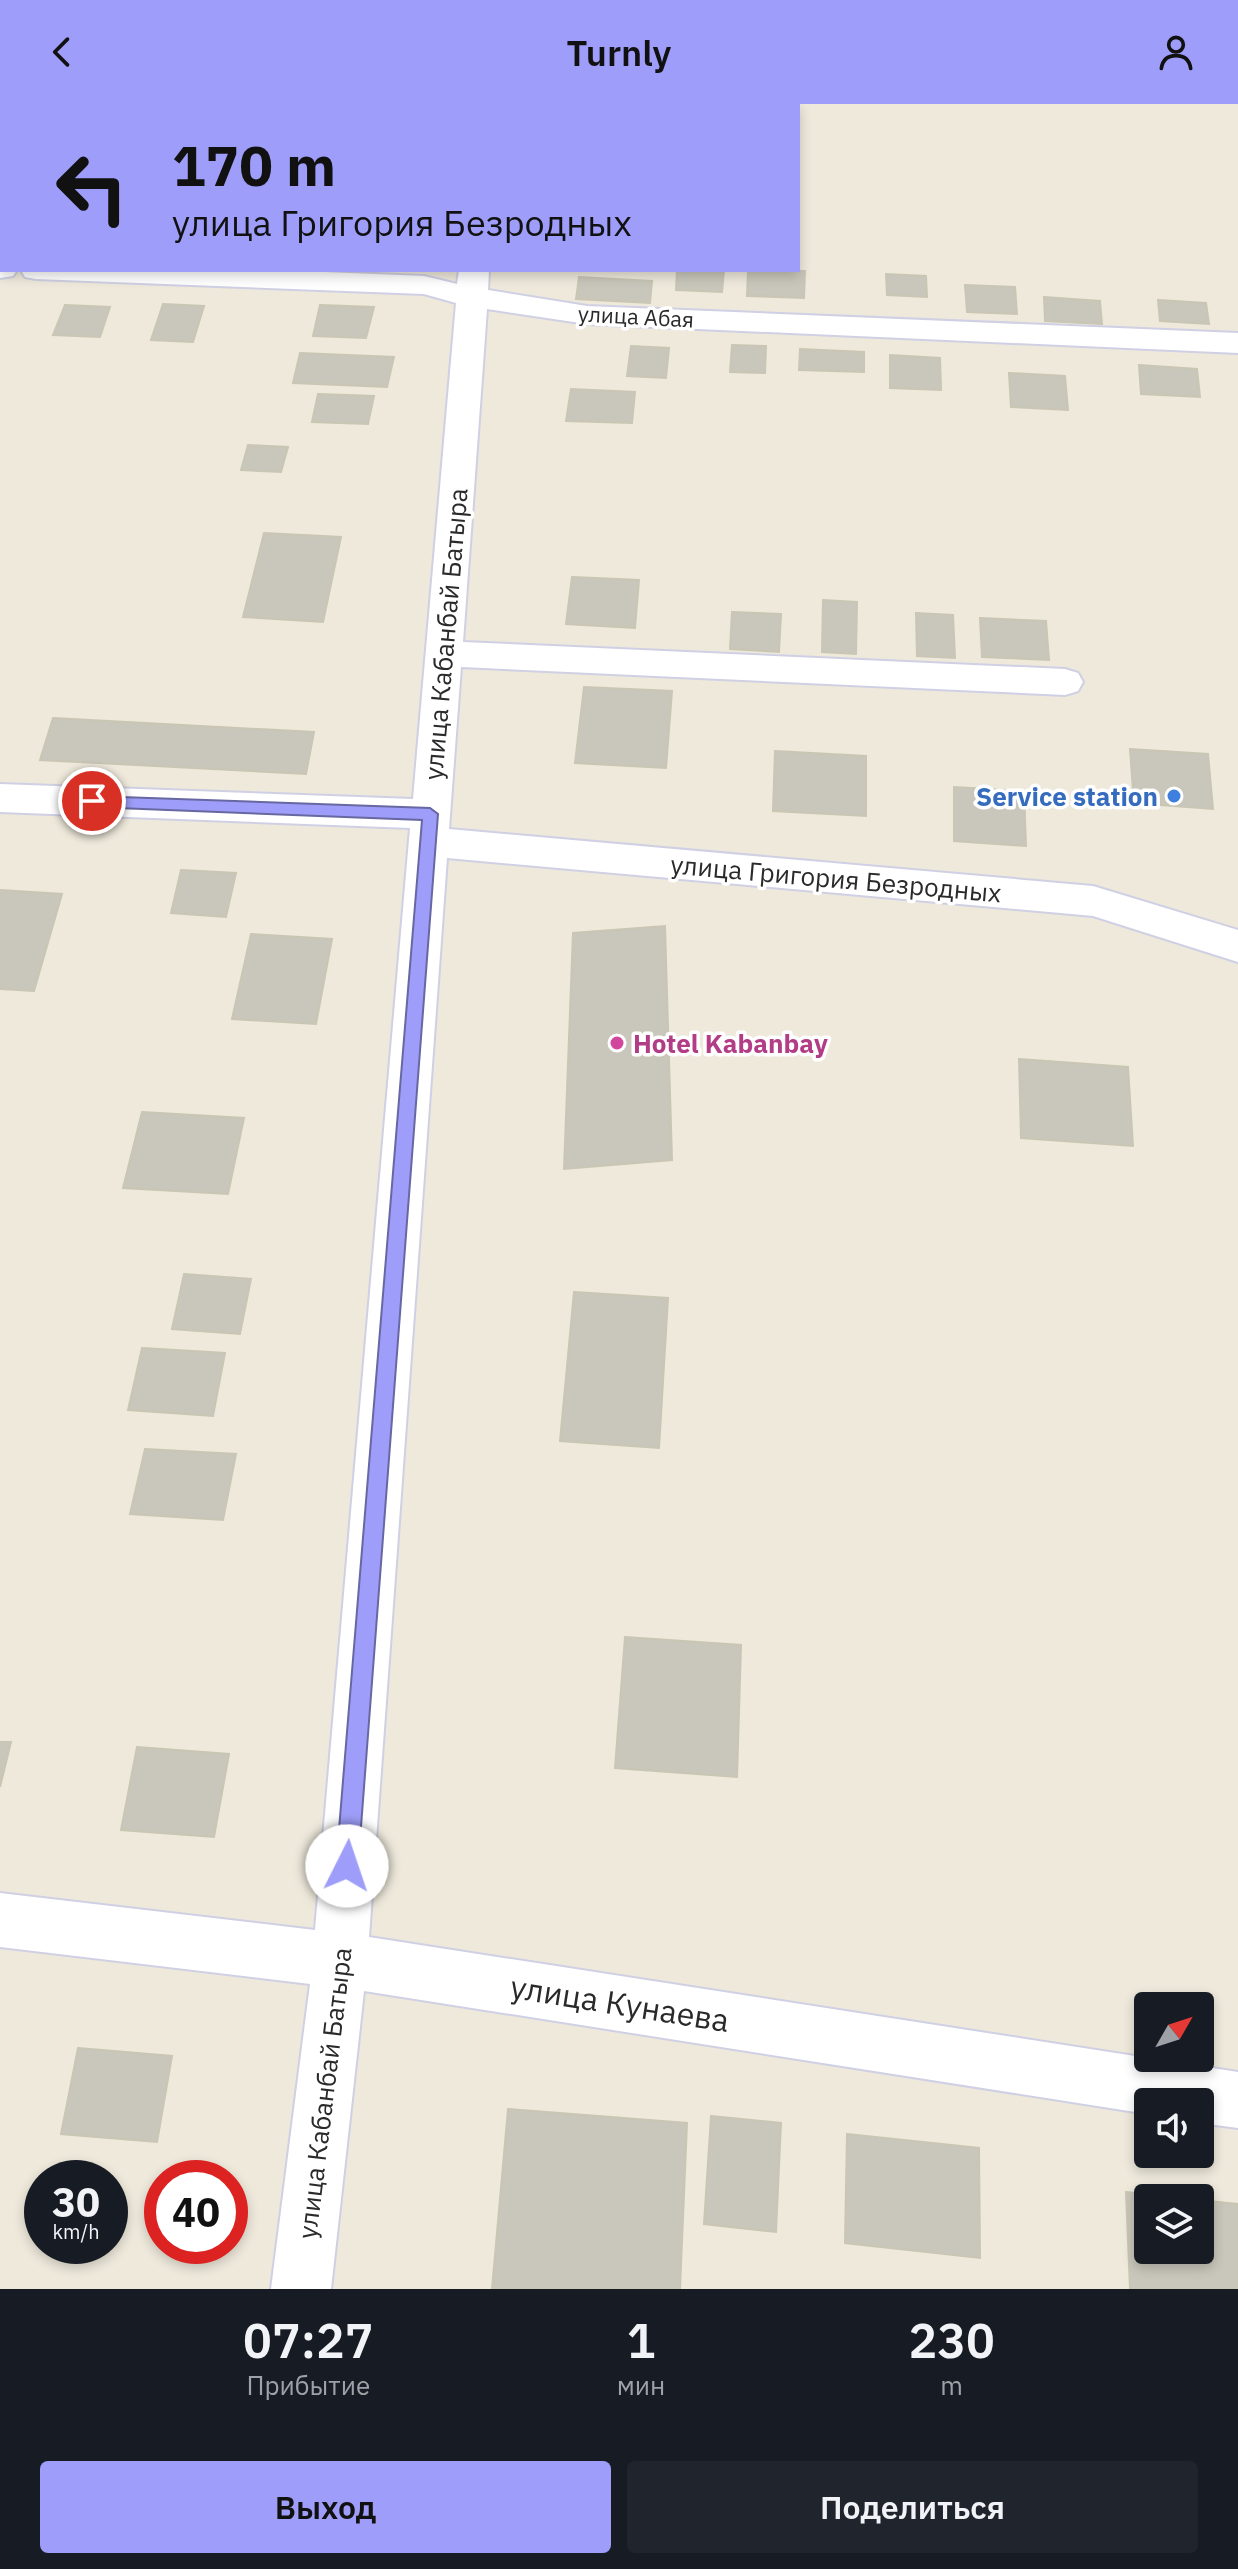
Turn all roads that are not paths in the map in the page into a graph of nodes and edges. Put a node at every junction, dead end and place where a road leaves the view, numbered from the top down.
1 (88, 272) edge
2 (473, 284) edge
3 (1238, 343) edge
4 (443, 654) junction
5 (1065, 682) dead end
6 (0, 798) edge
7 (429, 828) junction
8 (1238, 946) edge
9 (0, 1920) edge
10 (340, 1960) junction
11 (1238, 2100) edge
12 (301, 2289) edge

1 - 2 street, улица Абая
2 - 3 street, улица Абая
2 - 4 street, улица Кабанбай Батыра
4 - 5 street
4 - 7 street, улица Кабанбай Батыра
6 - 7 street, улица Григория Безродных
7 - 8 street, улица Григория Безродных
7 - 10 street, улица Кабанбай Батыра
9 - 10 street, улица Кунаева
10 - 11 street, улица Кунаева
10 - 12 street, улица Кабанбай Батыра

